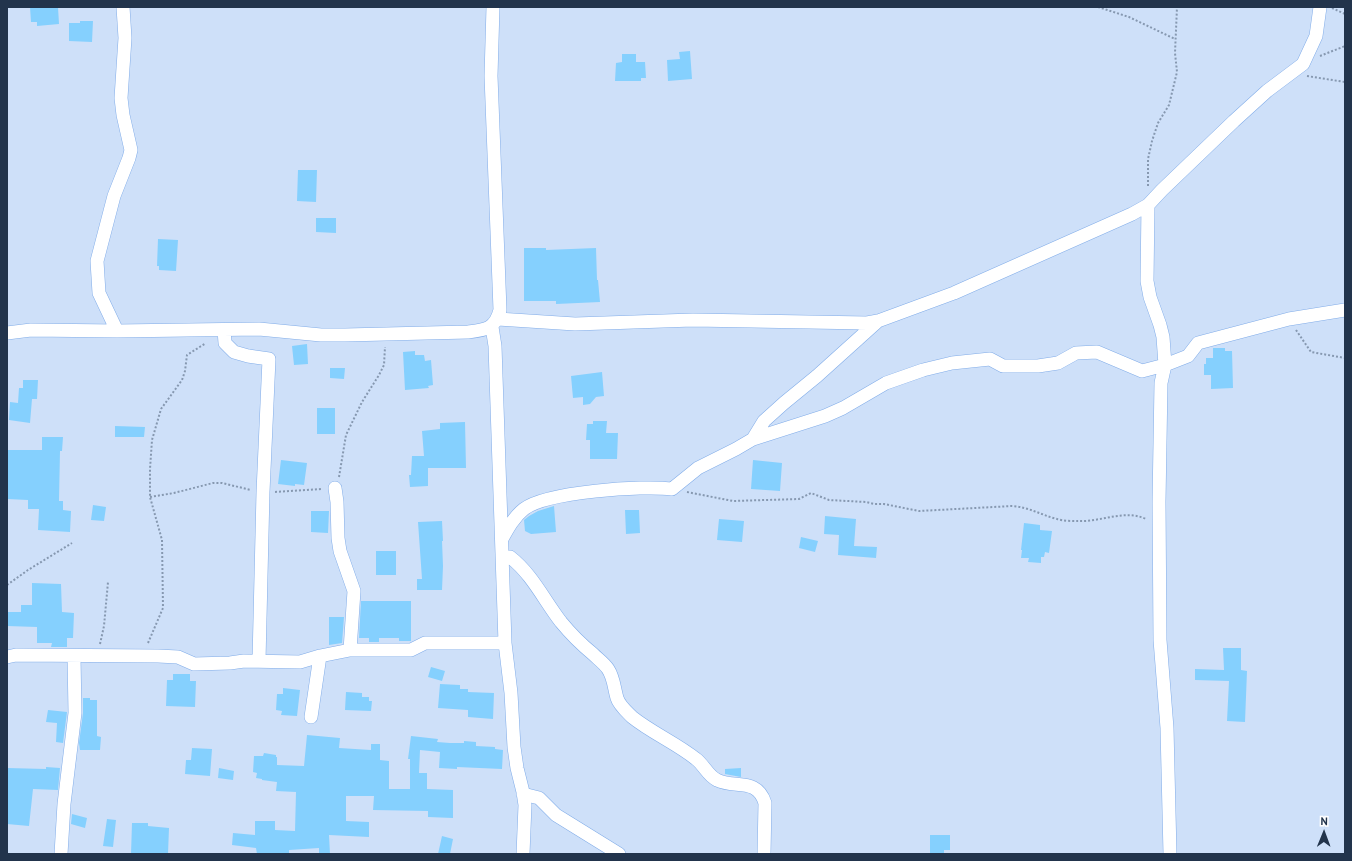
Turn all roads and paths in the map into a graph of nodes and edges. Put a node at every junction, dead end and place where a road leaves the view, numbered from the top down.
1 (124, 7) edge
2 (493, 7) edge
3 (1098, 7) edge
4 (1177, 7) edge
5 (1320, 7) edge
6 (1331, 7) edge
7 (1345, 14) edge
8 (1176, 39) junction
9 (1345, 46) edge
10 (1303, 64) junction
11 (1292, 73) junction
12 (1345, 82) edge
13 (1148, 205) junction
14 (1345, 310) edge
15 (1289, 318) junction
16 (878, 321) junction
17 (495, 323) junction
18 (224, 330) junction
19 (117, 331) junction
20 (7, 333) edge
21 (385, 334) junction
22 (225, 343) junction
23 (1345, 358) edge
24 (1165, 365) junction
25 (753, 438) junction
26 (335, 488) junction
27 (672, 489) junction
28 (264, 492) junction
29 (150, 497) junction
30 (1159, 524) junction
31 (502, 539) junction
32 (72, 543) dead end
33 (510, 557) dead end
34 (108, 582) dead end
35 (7, 585) edge
36 (148, 643) dead end
37 (505, 643) junction
38 (350, 650) junction
39 (94, 655) junction
40 (74, 656) junction
41 (320, 656) junction
42 (7, 657) edge
43 (259, 661) junction
44 (311, 718) dead end
45 (523, 794) junction
46 (61, 854) edge
47 (523, 854) edge
48 (619, 854) edge
49 (764, 854) edge
50 (1170, 854) edge

1 - 19 street
2 - 17 street
3 - 8 path
4 - 8 path
5 - 10 street
6 - 7 path
8 - 13 path
9 - 10 path
10 - 11 street
11 - 12 path
11 - 13 street
13 - 16 street
13 - 24 street
14 - 15 street
15 - 23 path
15 - 24 street
16 - 17 street
16 - 25 street
17 - 21 street
17 - 31 street
18 - 19 street
18 - 21 street
18 - 22 street
19 - 20 street
21 - 26 path
22 - 28 street
22 - 29 path
24 - 25 street
24 - 30 street
25 - 27 street
26 - 28 path
26 - 38 street
27 - 30 path
27 - 31 street
28 - 29 path
28 - 43 street
29 - 36 path
30 - 50 street
31 - 37 street
32 - 35 path
33 - 49 street
34 - 39 path
37 - 38 street
37 - 45 street
38 - 41 street
39 - 40 street
39 - 43 street
40 - 42 street
40 - 46 street
41 - 43 street
41 - 44 street
45 - 47 street
45 - 48 street

